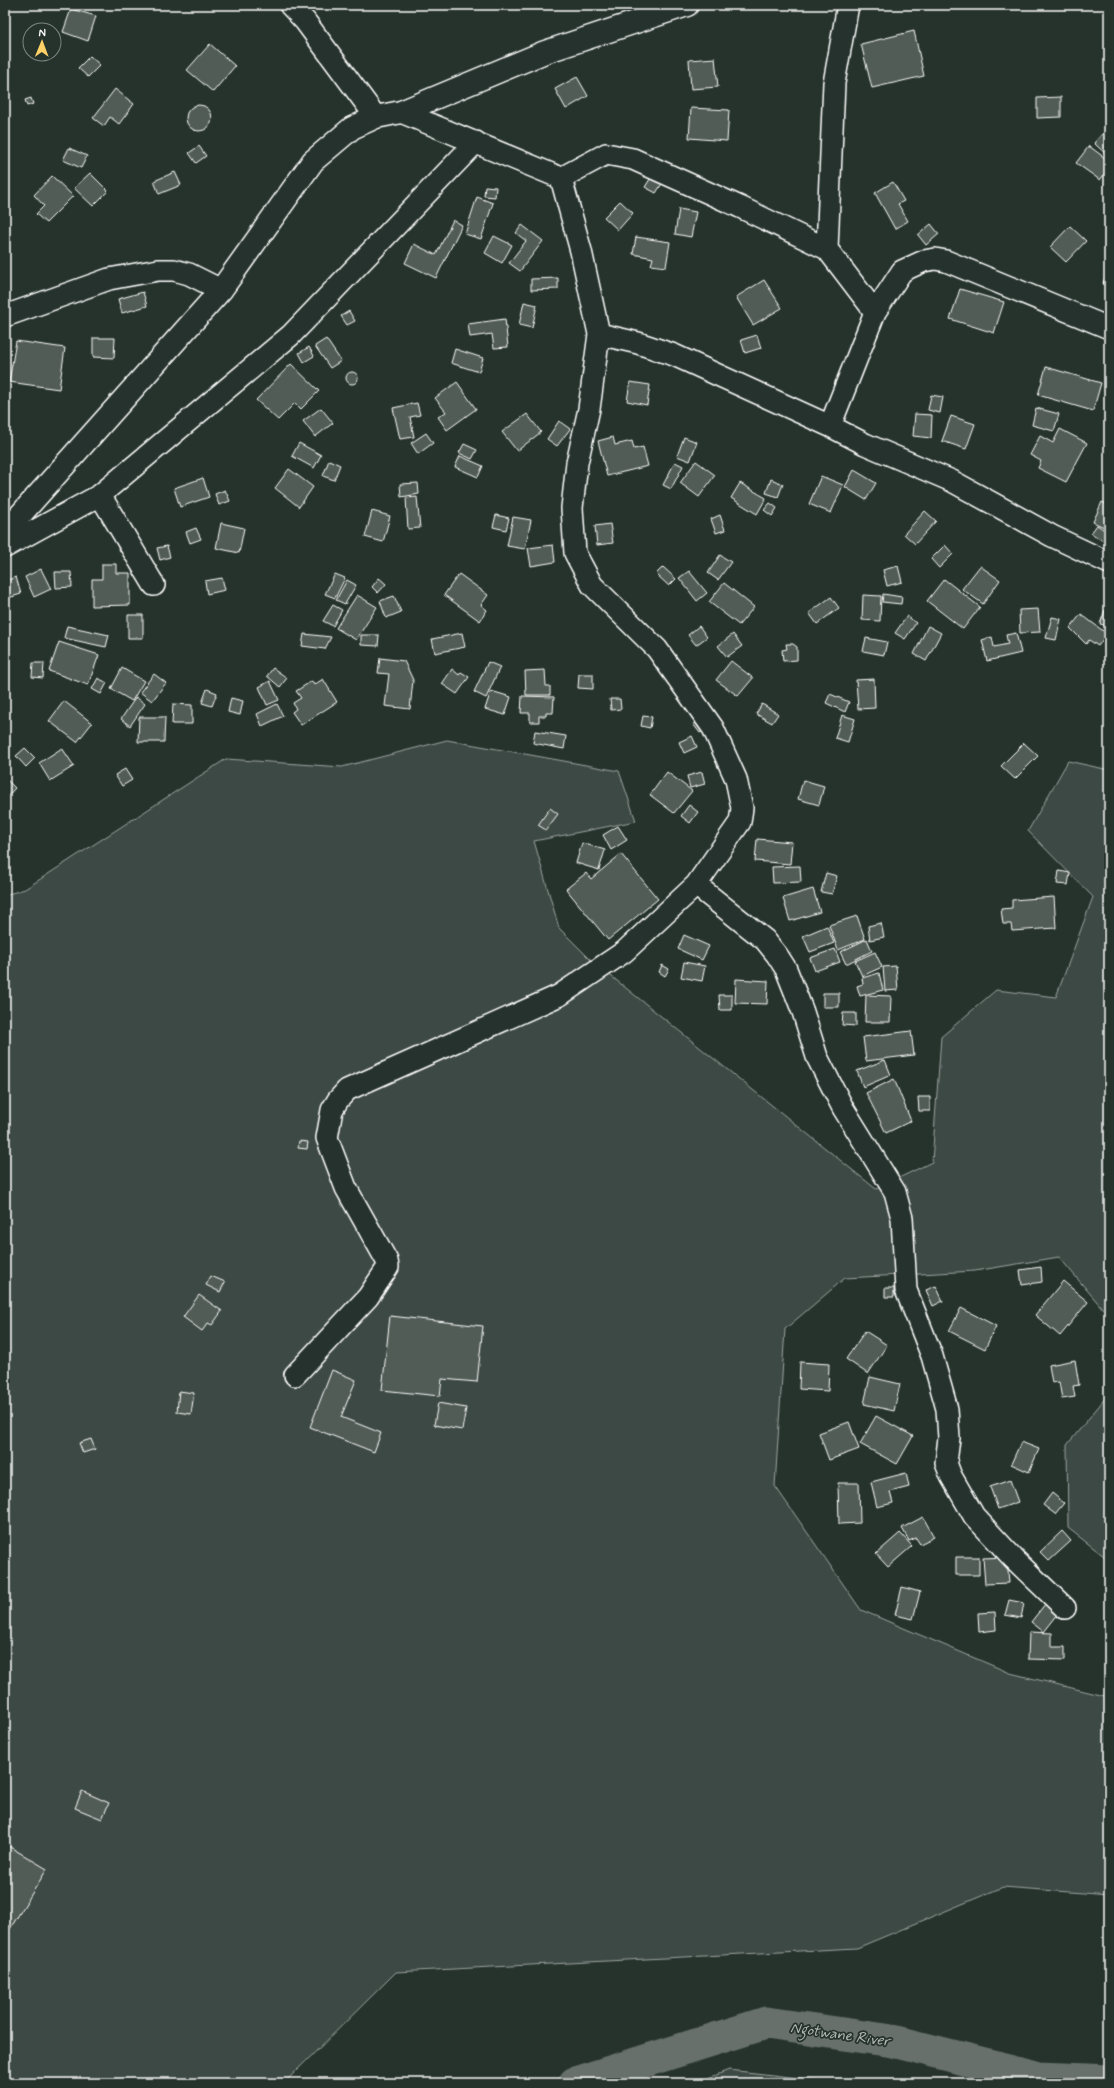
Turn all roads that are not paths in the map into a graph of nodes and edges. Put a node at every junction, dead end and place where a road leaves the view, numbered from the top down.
1 (290, 5) edge
2 (848, 5) edge
3 (680, 6) edge
4 (401, 112) junction
5 (376, 117) junction
6 (476, 142) junction
7 (562, 178) junction
8 (827, 249) junction
9 (221, 290) junction
10 (875, 312) junction
11 (5, 316) edge
12 (1109, 328) edge
13 (599, 334) junction
14 (830, 426) junction
15 (100, 495) junction
16 (5, 532) edge
17 (5, 547) edge
18 (1109, 563) edge
19 (154, 585) dead end
20 (696, 885) junction
21 (295, 1376) dead end
22 (1065, 1608) dead end

1 - 5 street
2 - 8 street
3 - 4 street
4 - 5 street
4 - 6 street
5 - 9 street
6 - 7 street
6 - 15 street
7 - 8 street
7 - 13 street
8 - 10 street
9 - 11 street
9 - 16 street
10 - 12 street
10 - 14 street
13 - 14 street
13 - 20 street
14 - 18 street
15 - 17 street
15 - 19 street
20 - 21 street
20 - 22 street

